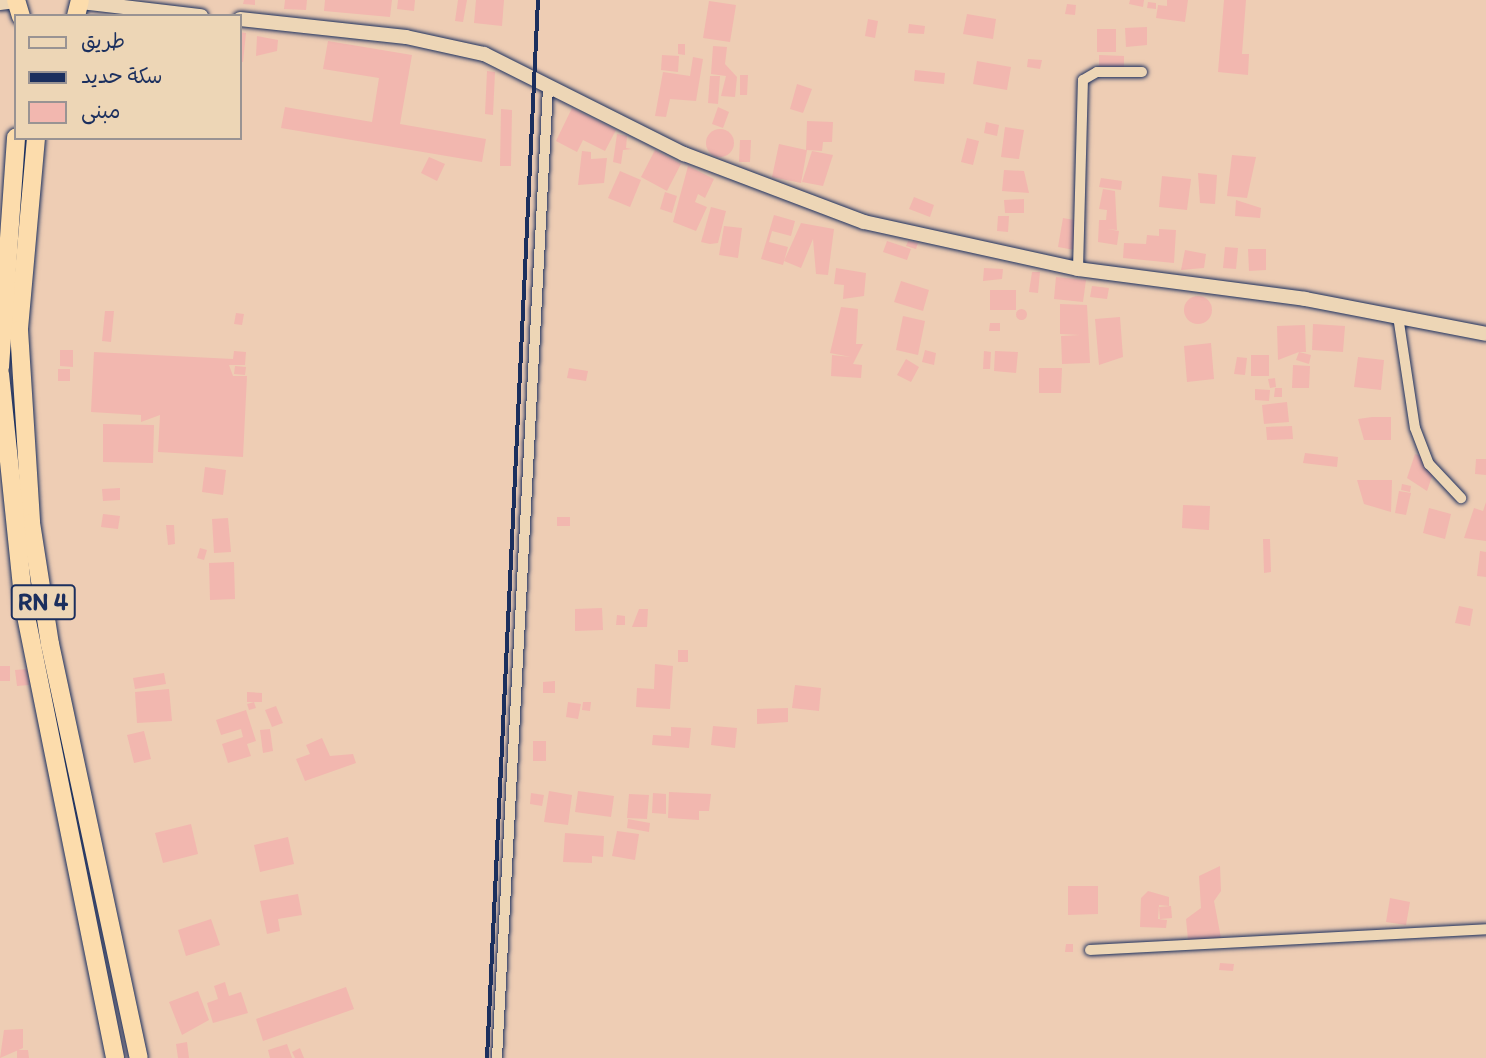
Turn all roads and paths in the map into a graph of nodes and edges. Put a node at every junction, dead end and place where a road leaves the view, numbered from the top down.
1 (79, 6) edge
2 (177, 14) edge
3 (242, 19) edge
4 (1142, 72) dead end
5 (548, 88) junction
6 (16, 140) edge
7 (36, 140) edge
8 (1078, 269) junction
9 (1398, 316) junction
10 (1486, 334) edge
11 (0, 368) edge
12 (0, 374) edge
13 (1461, 498) dead end
14 (1486, 929) edge
15 (1090, 950) dead end
16 (115, 1058) edge
17 (139, 1058) edge
18 (497, 1058) edge

1 - 2 main road
3 - 5 main road
4 - 8 street
5 - 8 main road
5 - 18 street
6 - 11 highway
7 - 17 highway, RN 4
8 - 9 main road
9 - 10 main road
9 - 13 street
12 - 16 highway, RN 4
14 - 15 street

